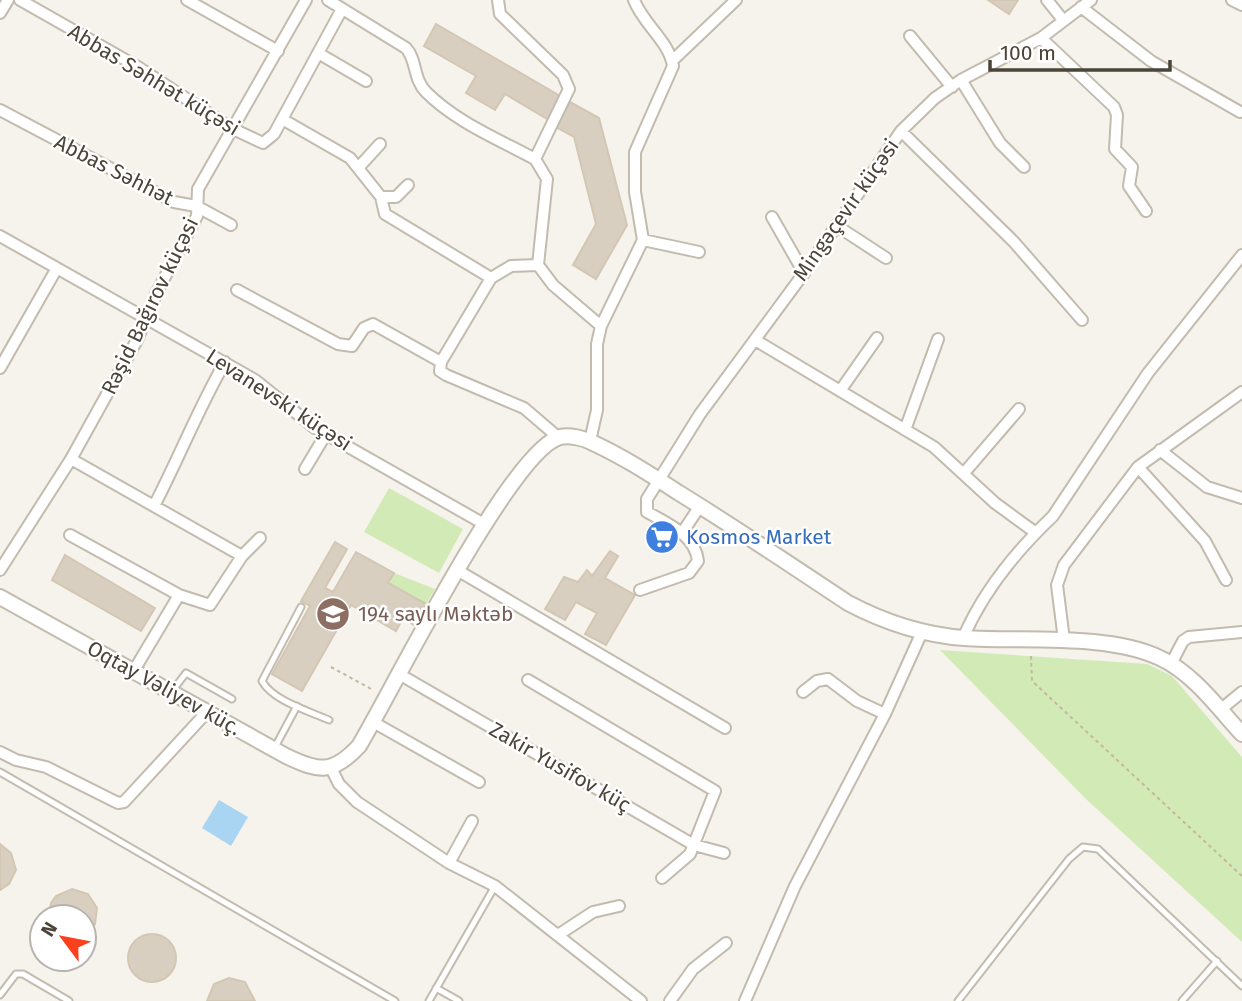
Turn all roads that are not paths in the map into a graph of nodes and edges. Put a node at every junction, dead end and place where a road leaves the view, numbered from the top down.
1 (8, 0) edge
2 (20, 0) edge
3 (187, 0) edge
4 (328, 0) edge
5 (498, 0) edge
6 (634, 0) edge
7 (736, 0) edge
8 (1046, 0) edge
9 (1091, 0) edge
10 (1232, 0) edge
11 (300, 2) edge
12 (1242, 5) edge
13 (1081, 7) junction
14 (342, 9) junction
15 (0, 13) edge
16 (1063, 20) junction
17 (910, 36) dead end
18 (1041, 38) junction
19 (278, 51) junction
20 (318, 53) junction
21 (672, 61) junction
22 (366, 81) dead end
23 (956, 83) junction
24 (0, 110) edge
25 (1240, 112) dead end
26 (282, 119) junction
27 (231, 128) junction
28 (901, 131) junction
29 (380, 144) dead end
30 (535, 159) junction
31 (1024, 167) dead end
32 (358, 169) junction
33 (408, 186) dead end
34 (381, 197) junction
35 (196, 206) junction
36 (1146, 211) dead end
37 (772, 217) dead end
38 (231, 225) dead end
39 (837, 226) junction
40 (0, 236) edge
41 (643, 240) junction
42 (699, 252) dead end
43 (1242, 255) edge
44 (886, 258) dead end
45 (538, 265) junction
46 (57, 268) junction
47 (804, 273) junction
48 (491, 278) junction
49 (237, 290) dead end
50 (146, 318) junction
51 (1082, 320) dead end
52 (601, 326) junction
53 (877, 338) dead end
54 (938, 339) dead end
55 (755, 340) junction
56 (225, 362) junction
57 (441, 362) junction
58 (0, 368) edge
59 (840, 391) junction
60 (1242, 392) edge
61 (1019, 409) dead end
62 (905, 430) junction
63 (326, 434) junction
64 (559, 438) junction
65 (590, 441) junction
66 (1160, 450) junction
67 (71, 459) junction
68 (1138, 467) junction
69 (305, 469) dead end
70 (964, 473) junction
71 (658, 480) junction
72 (1242, 498) edge
73 (154, 506) junction
74 (700, 506) junction
75 (484, 524) junction
76 (682, 533) junction
77 (1036, 533) junction
78 (70, 535) dead end
79 (260, 538) dead end
80 (242, 556) junction
81 (0, 570) edge
82 (457, 570) junction
83 (1226, 580) dead end
84 (640, 590) dead end
85 (179, 595) junction
86 (0, 597) edge
87 (301, 607) dead end
88 (922, 632) junction
89 (1242, 632) edge
90 (964, 638) junction
91 (1063, 640) junction
92 (1171, 664) junction
93 (133, 672) junction
94 (399, 674) junction
95 (528, 680) dead end
96 (171, 692) junction
97 (803, 692) dead end
98 (1242, 692) edge
99 (232, 699) dead end
100 (297, 706) junction
101 (1220, 710) junction
102 (207, 712) junction
103 (885, 714) junction
104 (329, 720) dead end
105 (373, 722) junction
106 (725, 728) dead end
107 (1242, 733) edge
108 (273, 750) junction
109 (0, 752) edge
110 (331, 768) junction
111 (0, 772) edge
112 (479, 782) dead end
113 (472, 821) dead end
114 (694, 845) junction
115 (724, 853) dead end
116 (449, 863) junction
117 (662, 878) dead end
118 (495, 886) junction
119 (619, 906) dead end
120 (558, 935) junction
121 (726, 943) dead end
122 (1217, 961) junction
123 (1242, 986) edge
124 (436, 988) junction
125 (0, 995) edge
126 (69, 1001) edge
127 (395, 1001) edge
128 (429, 1001) edge
129 (458, 1001) edge
130 (642, 1001) edge
131 (670, 1001) edge
132 (745, 1001) edge
133 (958, 1001) edge
134 (1182, 1001) edge

1 - 15 street
2 - 27 street, Abbas Səhhət küçəsi
3 - 19 street
4 - 14 street
5 - 30 street
6 - 21 street
7 - 21 street
8 - 16 street
9 - 13 street, Mingəçevir küçəsi
10 - 12 street
11 - 19 street, Rəşid Bağırov küçəsi
13 - 16 street, Mingəçevir küçəsi
13 - 25 street
14 - 20 street, Abbas Səhhət küçəsi
14 - 30 street
16 - 18 street, Mingəçevir küçəsi
17 - 23 street
18 - 23 street, Mingəçevir küçəsi
18 - 36 street
19 - 27 street, Rəşid Bağırov küçəsi
20 - 22 street
20 - 26 street, Abbas Səhhət küçəsi
21 - 41 street
23 - 28 street, Mingəçevir küçəsi
23 - 31 street
24 - 35 street, Abbas Səhhət
26 - 27 street, Abbas Səhhət küçəsi
26 - 32 street
27 - 35 street, Rəşid Bağırov küçəsi
28 - 39 street, Mingəçevir küçəsi
28 - 51 street
29 - 32 street
30 - 45 street
32 - 34 street
33 - 34 street
34 - 48 street
35 - 38 street, Abbas Səhhət
35 - 50 street, Rəşid Bağırov küçəsi
37 - 47 street
39 - 44 street
39 - 47 street, Mingəçevir küçəsi
40 - 46 street, Levanevski küçəsi
41 - 42 street
41 - 52 street
43 - 77 street
45 - 48 street
45 - 52 street
46 - 50 street, Levanevski küçəsi
46 - 58 street
47 - 55 street, Mingəçevir küçəsi
48 - 57 street
49 - 57 street
50 - 56 street, Levanevski küçəsi
50 - 67 street, Rəşid Bağırov küçəsi
52 - 65 street
53 - 59 street
54 - 62 street
55 - 59 street
55 - 71 street, Mingəçevir küçəsi
56 - 63 street, Levanevski küçəsi
56 - 73 street
57 - 64 street
59 - 62 street
60 - 66 street
61 - 70 street
62 - 70 street
63 - 69 street
63 - 75 street, Levanevski küçəsi
64 - 65 street
64 - 75 street
65 - 71 street
66 - 68 street
66 - 72 street
67 - 73 street
67 - 81 street, Rəşid Bağırov küçəsi
68 - 83 street
68 - 91 street
70 - 77 street
71 - 74 street
71 - 76 street, Mingəçevir küçəsi
73 - 80 street
74 - 76 street
74 - 88 street
75 - 82 street
76 - 84 street
77 - 90 street
78 - 85 street
79 - 80 street
80 - 85 street
82 - 94 street
82 - 106 street
85 - 93 street
86 - 93 street, Oqtay Vəliyev küç.
87 - 100 lane
88 - 90 street
88 - 103 street
89 - 92 street
90 - 91 street
91 - 92 street
92 - 101 street
93 - 96 street, Oqtay Vəliyev küç.
94 - 105 street
94 - 114 street, Zakir Yusifov küç
95 - 114 street
96 - 99 lane
96 - 102 street, Oqtay Vəliyev küç.
97 - 103 street
98 - 101 street
100 - 104 lane
100 - 108 lane
101 - 107 street
102 - 108 street, Oqtay Vəliyev küç.
102 - 109 street
103 - 132 street
105 - 110 street
105 - 112 street
108 - 110 street, Oqtay Vəliyev küç.
110 - 116 street
111 - 127 lane
113 - 116 street
114 - 115 street, Zakir Yusifov küç
114 - 117 street
116 - 118 street
118 - 120 street
118 - 124 lane
119 - 120 street
120 - 130 street
121 - 131 street
122 - 123 lane
122 - 133 lane
122 - 134 lane
124 - 128 lane
124 - 129 lane
125 - 126 lane

